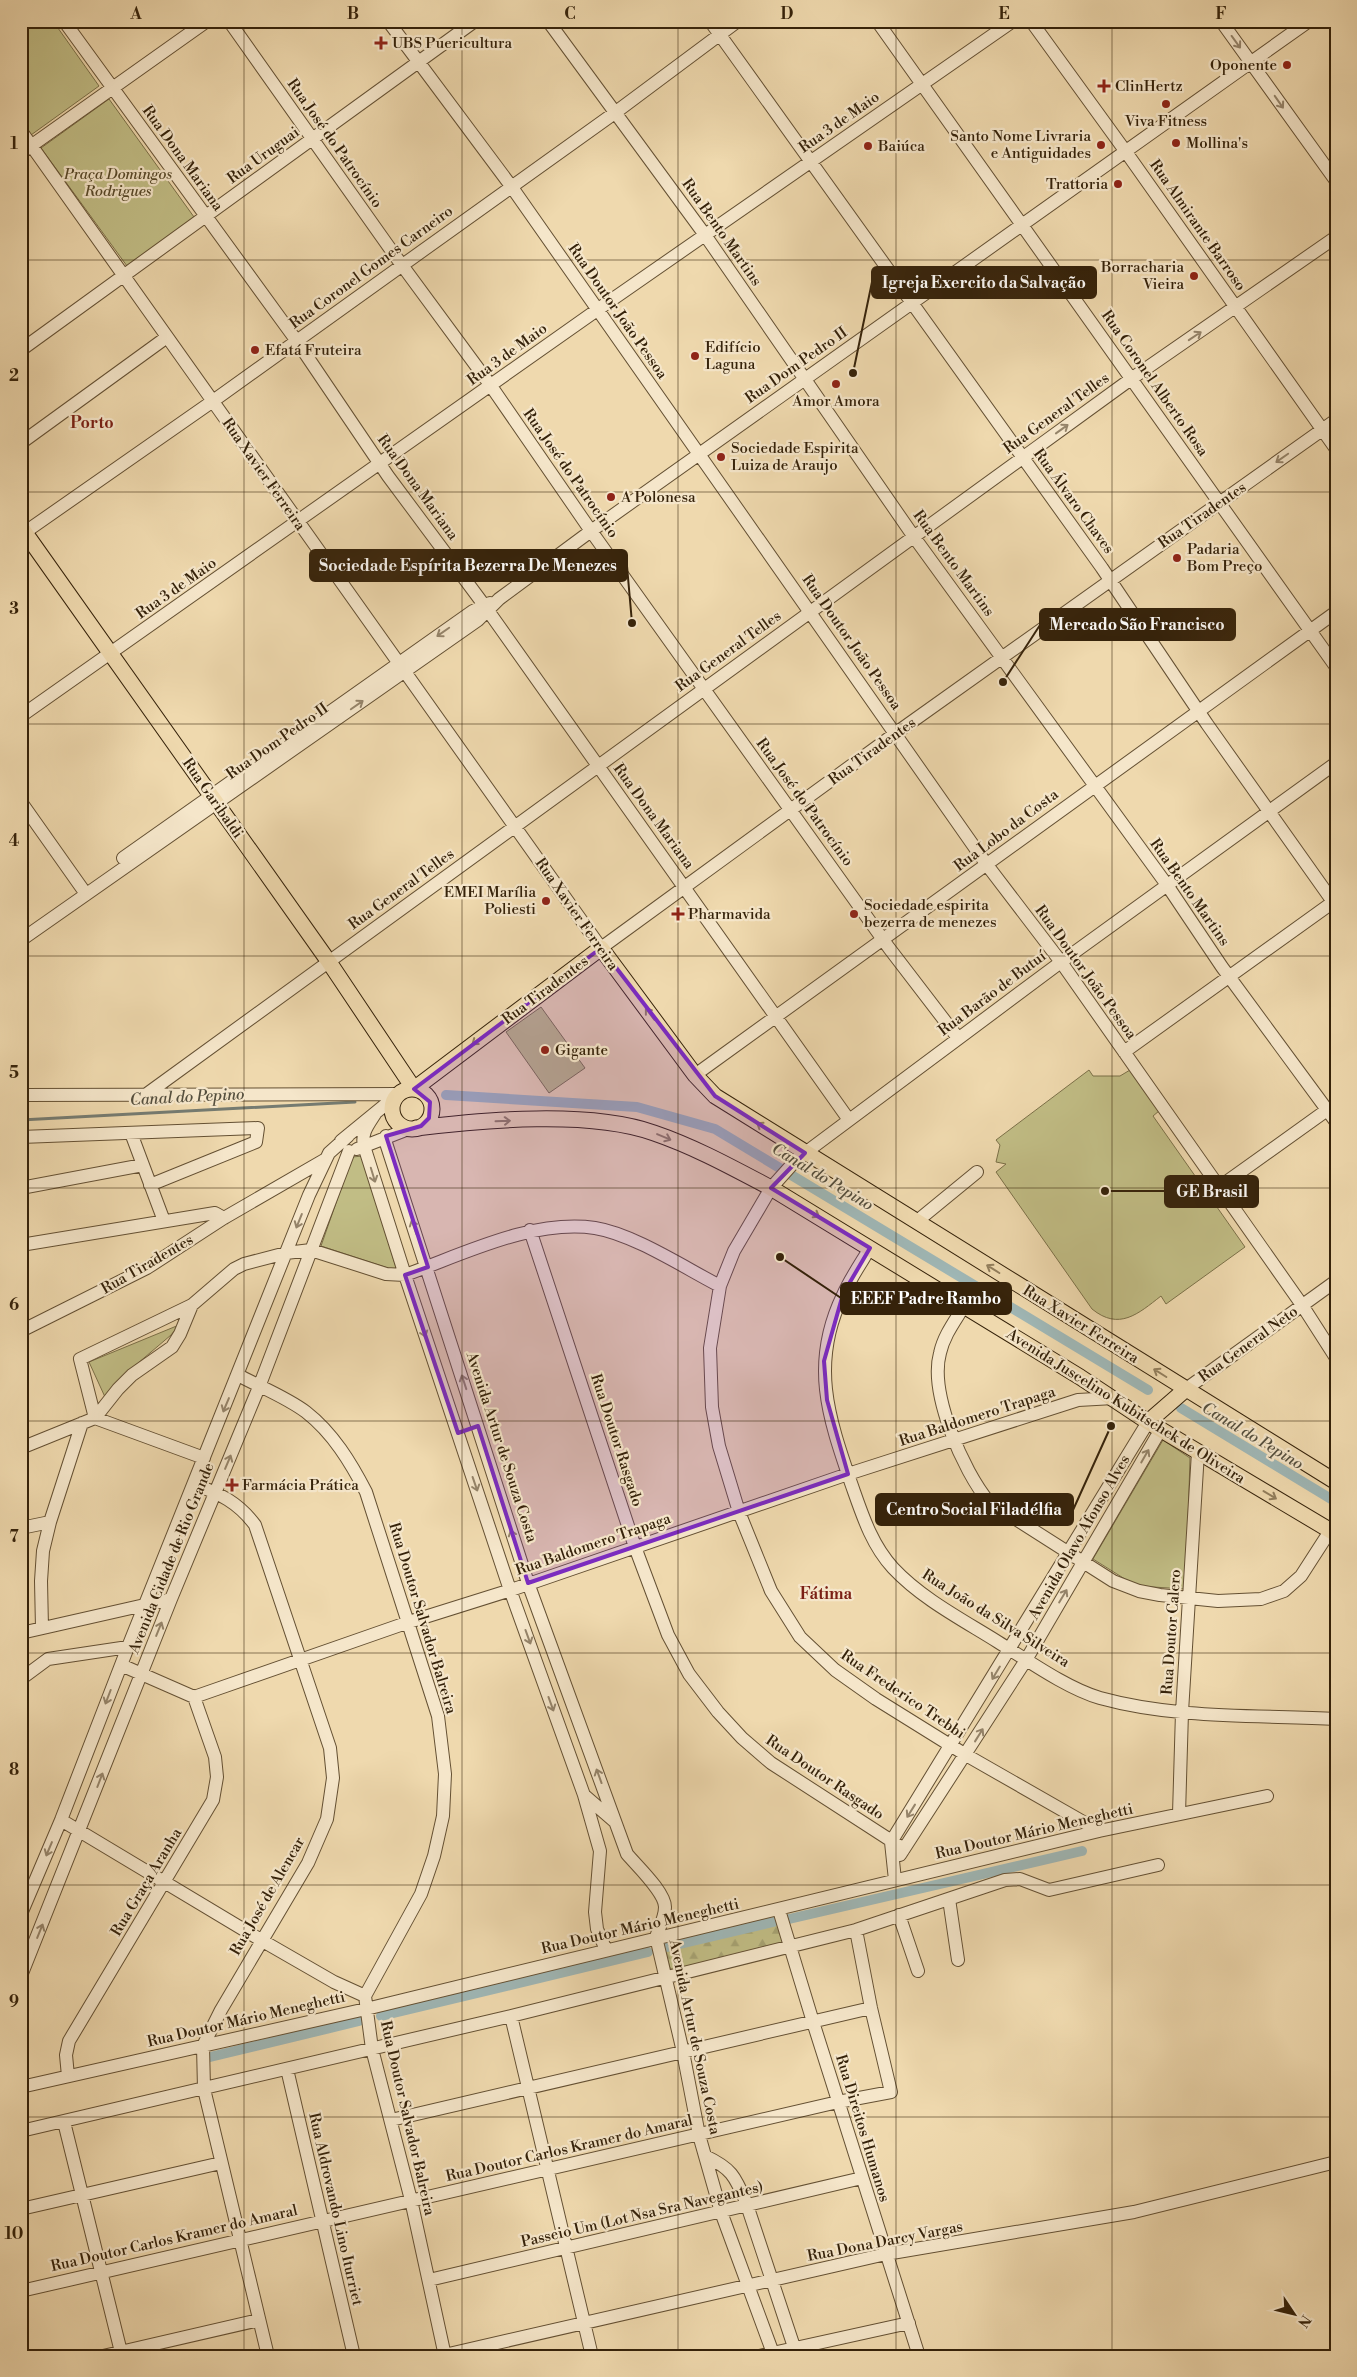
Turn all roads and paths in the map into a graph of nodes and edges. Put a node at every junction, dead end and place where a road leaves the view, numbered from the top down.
1 (64, 21) edge
2 (206, 21) edge
3 (229, 21) edge
4 (388, 21) edge
5 (475, 21) edge
6 (548, 21) edge
7 (710, 21) edge
8 (738, 21) edge
9 (877, 21) edge
10 (1013, 21) edge
11 (1031, 21) edge
12 (1221, 21) edge
13 (1309, 21) edge
14 (719, 34) junction
15 (1251, 62) junction
16 (418, 64) junction
17 (921, 86) junction
18 (112, 88) junction
19 (616, 112) junction
20 (21, 132) edge
21 (312, 138) junction
22 (26, 149) edge
23 (1126, 152) junction
24 (811, 162) junction
25 (1336, 181) edge
26 (510, 186) junction
27 (205, 217) junction
28 (1023, 225) junction
29 (705, 235) junction
30 (1336, 237) edge
31 (402, 265) junction
32 (124, 276) junction
33 (913, 303) junction
34 (1237, 308) junction
35 (597, 310) junction
36 (167, 337) junction
37 (296, 340) junction
38 (21, 350) edge
39 (804, 378) junction
40 (1131, 379) junction
41 (491, 386) junction
42 (212, 401) junction
43 (1336, 420) edge
44 (1322, 430) junction
45 (21, 443) edge
46 (1336, 449) edge
47 (699, 453) junction
48 (1022, 458) junction
49 (380, 464) junction
50 (1219, 502) junction
51 (298, 521) junction
52 (22, 531) edge
53 (591, 531) junction
54 (914, 537) junction
55 (1111, 580) junction
56 (486, 608) junction
57 (810, 611) junction
58 (1336, 612) edge
59 (1309, 631) junction
60 (110, 655) junction
61 (1002, 658) junction
62 (402, 667) junction
63 (1336, 667) edge
64 (703, 688) junction
65 (1198, 711) junction
66 (21, 716) edge
67 (896, 733) junction
68 (1336, 763) edge
69 (598, 766) junction
70 (1093, 786) junction
71 (214, 799) junction
72 (21, 802) edge
73 (790, 810) junction
74 (1268, 811) junction
75 (514, 825) junction
76 (987, 865) junction
77 (1167, 885) junction
78 (685, 887) junction
79 (84, 891) junction
80 (1335, 903) edge
81 (24, 932) edge
82 (883, 940) junction
83 (601, 948) junction
84 (329, 962) junction
85 (1061, 962) junction
86 (1229, 977) junction
87 (775, 1017) junction
88 (958, 1038) junction
89 (1124, 1052) junction
90 (695, 1075) junction
91 (404, 1092) junction
92 (21, 1095) edge
93 (144, 1096) junction
94 (1327, 1110) junction
95 (375, 1114) junction
96 (849, 1120) junction
97 (1336, 1122) edge
98 (413, 1128) junction
99 (131, 1133) junction
100 (348, 1136) junction
101 (386, 1136) junction
102 (21, 1137) edge
103 (364, 1146) junction
104 (349, 1151) junction
105 (801, 1156) junction
106 (324, 1160) junction
107 (143, 1165) junction
108 (977, 1172) dead end
109 (293, 1178) junction
110 (776, 1182) junction
111 (150, 1184) junction
112 (21, 1188) edge
113 (1218, 1188) junction
114 (269, 1192) junction
115 (309, 1195) junction
116 (224, 1218) junction
117 (164, 1221) junction
118 (916, 1222) junction
119 (530, 1230) junction
120 (21, 1245) edge
121 (870, 1248) junction
122 (311, 1250) junction
123 (286, 1253) junction
124 (428, 1267) junction
125 (405, 1275) junction
126 (1336, 1281) edge
127 (720, 1286) junction
128 (192, 1305) junction
129 (1302, 1305) junction
130 (964, 1306) junction
131 (21, 1331) edge
132 (1336, 1358) edge
133 (238, 1375) junction
134 (1080, 1376) junction
135 (259, 1387) junction
136 (1186, 1389) junction
137 (1114, 1398) junction
138 (1078, 1400) junction
139 (95, 1418) junction
140 (82, 1423) junction
141 (1154, 1425) junction
142 (478, 1426) junction
143 (458, 1433) junction
144 (955, 1440) junction
145 (21, 1448) edge
146 (1198, 1452) junction
147 (204, 1458) junction
148 (848, 1474) junction
149 (1336, 1482) edge
150 (194, 1484) junction
151 (215, 1492) junction
152 (739, 1512) junction
153 (50, 1522) junction
154 (21, 1528) edge
155 (1333, 1533) edge
156 (635, 1546) junction
157 (1066, 1553) junction
158 (1083, 1564) junction
159 (528, 1583) junction
160 (511, 1590) junction
161 (1190, 1597) junction
162 (171, 1599) junction
163 (145, 1603) junction
164 (409, 1622) junction
165 (42, 1628) junction
166 (21, 1633) edge
167 (128, 1647) junction
168 (1010, 1650) junction
169 (1026, 1660) junction
170 (301, 1661) junction
171 (121, 1665) junction
172 (142, 1673) junction
173 (21, 1679) edge
174 (194, 1697) junction
175 (1182, 1712) junction
176 (1336, 1719) edge
177 (952, 1746) junction
178 (966, 1755) junction
179 (584, 1795) junction
180 (1267, 1796) dead end
181 (1179, 1814) junction
182 (61, 1820) junction
183 (615, 1822) junction
184 (80, 1830) junction
185 (1099, 1831) junction
186 (891, 1842) junction
187 (904, 1849) junction
188 (894, 1864) junction
189 (1158, 1865) dead end
190 (895, 1880) junction
191 (165, 1883) junction
192 (949, 1899) junction
193 (779, 1910) junction
194 (21, 1914) edge
195 (899, 1915) junction
196 (856, 1930) junction
197 (656, 1937) junction
198 (261, 1940) junction
199 (790, 1946) junction
200 (606, 1950) junction
201 (958, 1960) dead end
202 (918, 1971) dead end
203 (21, 1976) edge
204 (667, 1977) junction
205 (366, 2003) junction
206 (871, 2008) junction
207 (511, 2016) junction
208 (813, 2022) junction
209 (203, 2046) junction
210 (372, 2049) junction
211 (683, 2052) junction
212 (287, 2069) junction
213 (68, 2076) junction
214 (21, 2087) edge
215 (528, 2088) junction
216 (204, 2089) junction
217 (838, 2102) junction
218 (391, 2120) junction
219 (64, 2122) junction
220 (21, 2131) edge
221 (699, 2135) junction
222 (705, 2156) junction
223 (1336, 2162) edge
224 (221, 2163) junction
225 (548, 2170) junction
226 (862, 2178) junction
227 (82, 2194) junction
228 (411, 2200) junction
229 (21, 2209) edge
230 (720, 2212) junction
231 (322, 2221) junction
232 (240, 2240) junction
233 (566, 2248) junction
234 (886, 2254) junction
235 (101, 2271) junction
236 (429, 2280) junction
237 (772, 2280) junction
238 (749, 2285) junction
239 (21, 2290) edge
240 (259, 2320) junction
241 (584, 2323) junction
242 (909, 2323) junction
243 (795, 2352) edge
244 (121, 2354) edge
245 (773, 2354) edge
246 (444, 2355) edge
247 (103, 2356) edge
248 (268, 2356) edge
249 (354, 2356) edge
250 (592, 2356) edge
251 (759, 2356) edge
252 (919, 2356) edge

1 - 18 street, Rua Dona Mariana
2 - 18 street
3 - 21 street, Rua José do Patrocínio
4 - 16 street, Rua Doutor João Pessoa
5 - 16 street, Rua Uruguai
6 - 19 street, Rua Bento Martins
7 - 14 street, Rua Álvaro Chaves
8 - 14 street, Rua Coronel Gomes Carneiro
9 - 17 street, Rua Coronel Alberto Rosa
10 - 17 street, Rua 3 de Maio
11 - 23 street, Rua Almirante Barroso
12 -> 15 street
13 - 15 street, Rua Dom Pedro II
14 - 19 street, Rua Coronel Gomes Carneiro
14 - 24 street, Rua Álvaro Chaves
15 - 23 street, Rua Dom Pedro II
15 -> 25 street
16 - 21 street, Rua Uruguai
16 - 26 street, Rua Doutor João Pessoa
17 - 24 street, Rua 3 de Maio
17 - 28 street, Rua Coronel Alberto Rosa
18 - 22 street
18 - 27 street, Rua Dona Mariana
19 - 26 street, Rua Coronel Gomes Carneiro
19 - 29 street, Rua Bento Martins
20 - 22 street, Rua Xavier Ferreira
21 - 27 street, Rua Uruguai
21 - 31 street, Rua José do Patrocínio
22 - 32 street, Rua Xavier Ferreira
23 - 28 street, Rua Dom Pedro II
23 - 34 street, Rua Almirante Barroso
24 - 29 street, Rua 3 de Maio
24 - 33 street, Rua Álvaro Chaves
26 - 31 street, Rua Coronel Gomes Carneiro
26 - 35 street, Rua Doutor João Pessoa
27 - 32 street, Rua Uruguai
27 - 37 street, Rua Dona Mariana
28 - 33 street, Rua Dom Pedro II
28 - 40 street, Rua Coronel Alberto Rosa
29 - 35 street, Rua 3 de Maio
29 - 39 street, Rua Bento Martins
30 - 34 street, Rua General Telles
31 - 37 street, Rua Coronel Gomes Carneiro
31 - 41 street, Rua José do Patrocínio
32 - 36 street, Rua Xavier Ferreira
32 - 38 street, Rua Uruguai
33 - 39 street, Rua Dom Pedro II
33 - 48 street, Rua Álvaro Chaves
40 -> 34 street, Rua General Telles
34 - 44 street, Rua Almirante Barroso
35 - 41 street, Rua 3 de Maio
35 - 47 street, Rua Doutor João Pessoa
36 - 42 street, Rua Xavier Ferreira
36 - 45 street
37 - 42 street, Rua Coronel Gomes Carneiro
37 - 49 street, Rua Dona Mariana
39 - 47 street, Rua Dom Pedro II
39 - 54 street, Rua Bento Martins
48 -> 40 street, Rua General Telles
40 - 50 street, Rua Coronel Alberto Rosa
41 - 49 street, Rua 3 de Maio
41 - 53 street, Rua José do Patrocínio
42 - 51 street, Rua Xavier Ferreira
42 - 52 street, Rua Coronel Gomes Carneiro
43 - 44 street, Rua Tiradentes
44 - 46 street, Rua Almirante Barroso
44 -> 50 street, Rua Tiradentes
47 - 53 street, Rua Dom Pedro II
47 - 57 street, Rua Doutor João Pessoa
48 - 54 street, Rua General Telles
48 - 55 street, Rua Álvaro Chaves
49 - 51 street, Rua 3 de Maio
49 - 56 street, Rua Dona Mariana
50 - 55 street, Rua Tiradentes
50 - 59 street, Rua Coronel Alberto Rosa
51 - 60 street, Rua 3 de Maio
51 - 62 street, Rua Xavier Ferreira
52 - 60 main road, Rua Garibaldi
53 - 56 street, Rua Dom Pedro II
53 - 64 street, Rua José do Patrocínio
54 - 57 street, Rua General Telles
54 - 61 street, Rua Bento Martins
55 - 61 street, Rua Tiradentes
55 - 65 street, Rua Álvaro Chaves
56 - 62 street, Rua Dom Pedro II
56 - 69 street, Rua Dona Mariana
57 - 64 street, Rua General Telles
57 - 67 street, Rua Doutor João Pessoa
58 - 59 street, Rua Lobo da Costa
59 - 63 street, Rua Coronel Alberto Rosa
59 - 65 street, Rua Lobo da Costa
60 - 66 street, Rua 3 de Maio
60 - 71 main road, Rua Garibaldi
61 - 67 street, Rua Tiradentes
61 - 70 street, Rua Bento Martins
62 - 71 street, Rua Dom Pedro II
62 - 75 street, Rua Xavier Ferreira
64 - 69 street, Rua General Telles
64 - 73 street, Rua José do Patrocínio
65 - 70 street, Rua Lobo da Costa
65 - 74 street, Rua Álvaro Chaves
67 - 73 street, Rua Tiradentes
67 - 76 street, Rua Doutor João Pessoa
68 - 74 street, Rua Barão de Butuí
69 - 75 street, Rua General Telles
69 - 78 street, Rua Dona Mariana
70 - 76 street, Rua Lobo da Costa
70 - 77 street, Rua Bento Martins
71 - 79 street, Rua Dom Pedro II
71 - 84 main road, Rua Garibaldi
72 - 79 street
73 - 78 street, Rua Tiradentes
73 - 82 street, Rua José do Patrocínio
74 - 77 street, Rua Barão de Butuí
74 - 80 street, Rua Álvaro Chaves
75 - 83 street, Rua Xavier Ferreira
75 - 84 street, Rua General Telles
76 - 82 street, Rua Lobo da Costa
76 - 85 street, Rua Doutor João Pessoa
77 - 85 street, Rua Barão de Butuí
77 - 86 street, Rua Bento Martins
78 - 83 street, Rua Tiradentes
78 - 87 street, Rua Dona Mariana
79 - 81 street, Rua Dom Pedro II
80 - 86 street
82 - 87 street, Rua Lobo da Costa
82 - 88 street, Rua José do Patrocínio
90 -> 83 main road, Rua Xavier Ferreira
83 -> 91 main road, Rua Tiradentes
84 - 91 main road, Rua Garibaldi
84 - 93 street, Rua General Telles
85 - 88 street, Rua Barão de Butuí
85 - 89 street, Rua Doutor João Pessoa
86 - 89 street
86 - 94 street, Rua Bento Martins
87 - 90 street, Rua Lobo da Costa
87 - 96 street, Rua Dona Mariana
88 - 96 street, Rua Barão de Butuí
89 - 113 street, Rua Doutor João Pessoa
105 -> 90 main road, Rua Xavier Ferreira
91 - 93 street
91 - 95 street, Rua Tiradentes
91 - 98 main road
91 - 98 main road
92 - 93 street
94 - 97 street, Rua Bento Martins
94 - 113 street
95 - 100 street, Rua Tiradentes
95 - 103 street
96 - 105 street, Rua Barão de Butuí
98 - 101 street, Rua Tiradentes
98 -> 110 main road, Avenida Juscelino Kubitschek de Oliveira
99 - 102 street
99 - 107 street
99 - 111 street
100 - 106 street, Avenida Cidade de Rio Grande
100 - 114 street, Rua Tiradentes
101 - 103 street, Rua Tiradentes
124 -> 101 street, Avenida Artur de Souza Costa
103 - 104 street, Rua Tiradentes
103 -> 125 street, Avenida Artur de Souza Costa
104 - 106 street, Rua Tiradentes
104 - 122 street, Avenida Cidade de Rio Grande
105 - 110 street, Rua Barão de Butuí
105 - 118 main road, Rua Xavier Ferreira
106 - 109 street, Rua Tiradentes
106 - 115 street, Avenida Cidade de Rio Grande
107 - 111 street
107 - 112 street
108 - 118 street
109 - 114 street, Rua Tiradentes
109 - 115 street
110 -> 121 main road, Avenida Juscelino Kubitschek de Oliveira
110 - 127 street, Rua Frederico Trebbi
111 - 117 street
113 - 129 street, Rua Doutor João Pessoa
114 - 116 street, Rua Tiradentes
115 -> 123 street, Avenida Cidade de Rio Grande
116 - 117 street
116 - 131 street, Rua Tiradentes
117 - 120 street
136 -> 118 main road, Rua Xavier Ferreira
119 - 124 street
119 - 127 street
119 - 156 street, Rua Doutor Rasgado
121 - 130 main road, Avenida Juscelino Kubitschek de Oliveira
121 - 148 street, Rua João da Silva Silveira
122 - 123 street
122 - 125 street
122 - 135 street, Avenida Cidade de Rio Grande
123 - 128 street
123 - 133 street, Avenida Cidade de Rio Grande
124 - 125 street
142 -> 124 street, Avenida Artur de Souza Costa
125 -> 143 street, Avenida Artur de Souza Costa
126 - 129 street, Rua General Neto
127 - 152 street, Rua Frederico Trebbi
128 - 139 street
128 - 139 street
129 - 132 street, Rua Doutor João Pessoa
129 - 136 street, Rua General Neto
130 - 134 main road, Avenida Juscelino Kubitschek de Oliveira
130 - 144 street
133 - 135 street, Rua Doutor Salvador Balreira
133 -> 147 street, Avenida Cidade de Rio Grande
134 - 137 main road, Avenida Juscelino Kubitschek de Oliveira
134 - 138 street, Rua Baldomero Trapaga
151 -> 135 street, Avenida Cidade de Rio Grande
135 - 164 street, Rua Doutor Salvador Balreira
136 - 141 main road, Rua General Neto
136 - 149 main road, Rua Xavier Ferreira
137 - 138 street, Rua Baldomero Trapaga
137 - 141 main road, Avenida Juscelino Kubitschek de Oliveira
138 - 144 street, Rua Baldomero Trapaga
139 - 140 street
139 - 147 street
140 - 145 street
140 - 153 street
141 - 146 main road, Avenida Juscelino Kubitschek de Oliveira
141 - 157 street, Avenida Olavo Afonso Alves
158 -> 141 street, Avenida Olavo Afonso Alves
142 - 143 street
159 -> 142 street, Avenida Artur de Souza Costa
143 -> 160 street, Avenida Artur de Souza Costa
144 - 148 street, Rua Baldomero Trapaga
144 - 157 street
146 -> 155 main road, Avenida Juscelino Kubitschek de Oliveira
146 - 161 street, Rua Doutor Calero
147 - 150 street, Avenida Cidade de Rio Grande
148 - 152 street, Rua Baldomero Trapaga
148 - 168 street, Rua João da Silva Silveira
150 - 151 street, Rua José de Alencar
150 - 163 street, Avenida Cidade de Rio Grande
151 - 162 street, Avenida Cidade de Rio Grande
151 - 170 street, Rua José de Alencar
152 - 156 street, Rua Baldomero Trapaga
152 - 177 street, Rua Frederico Trebbi
153 - 154 street
153 - 165 street
155 - 161 street
156 - 159 street, Rua Baldomero Trapaga
156 - 186 street, Rua Doutor Rasgado
157 - 158 street
157 - 168 street, Avenida Olavo Afonso Alves
158 - 161 street
169 -> 158 street, Avenida Olavo Afonso Alves
159 - 160 street, Rua Baldomero Trapaga
183 -> 159 street, Avenida Artur de Souza Costa
160 - 164 street, Rua Baldomero Trapaga
160 -> 179 street, Avenida Artur de Souza Costa
161 - 175 street, Rua Doutor Calero
162 - 163 street
172 -> 162 street, Avenida Cidade de Rio Grande
163 - 165 street
163 - 167 street, Avenida Cidade de Rio Grande
164 - 170 street, Rua Baldomero Trapaga
164 - 205 street, Rua Doutor Salvador Balreira
165 - 166 street
167 - 171 street, Avenida Cidade de Rio Grande
167 - 173 street
168 - 169 street, Rua João da Silva Silveira
168 -> 177 street, Avenida Olavo Afonso Alves
169 - 175 street, Rua João da Silva Silveira
178 -> 169 street, Avenida Olavo Afonso Alves
170 - 174 street, Rua Baldomero Trapaga
170 - 198 street, Rua José de Alencar
171 - 172 street
171 -> 182 street, Avenida Cidade de Rio Grande
172 - 174 street
184 -> 172 street, Avenida Cidade de Rio Grande
174 - 191 street, Rua Graça Aranha
175 - 176 street, Rua João da Silva Silveira
175 - 181 street, Rua Doutor Calero
177 - 178 street, Rua Frederico Trebbi
177 -> 186 street, Avenida Olavo Afonso Alves
178 - 185 street, Rua Frederico Trebbi
178 - 187 street, Avenida Olavo Afonso Alves
179 - 183 street, Avenida Artur de Souza Costa
179 - 200 street, Avenida Artur de Souza Costa
180 - 181 street, Rua Doutor Mário Meneghetti
181 - 185 street, Rua Doutor Mário Meneghetti
182 - 184 street
182 -> 194 street, Avenida Cidade de Rio Grande
183 - 197 street, Avenida Artur de Souza Costa
184 - 191 street
203 -> 184 street, Avenida Cidade de Rio Grande
185 - 190 street, Rua Doutor Mário Meneghetti
186 - 187 street, Rua Doutor Rasgado
186 - 188 street
187 - 188 street, Avenida Olavo Afonso Alves
188 - 190 street
189 - 192 street
190 - 193 street, Rua Doutor Mário Meneghetti
191 - 198 street
191 - 213 street, Rua Graça Aranha
192 - 195 street
192 - 201 street
193 - 197 street, Rua Doutor Mário Meneghetti
193 - 199 street, Rua Direitos Humanos
195 - 196 street
195 - 202 street
196 - 199 street
196 - 206 street
197 - 200 street, Rua Doutor Mário Meneghetti
197 - 204 street, Avenida Artur de Souza Costa
198 - 205 street
198 - 209 street, Rua José de Alencar
199 - 204 street
199 - 208 street, Rua Direitos Humanos
200 - 205 street, Rua Doutor Mário Meneghetti
204 - 207 street
204 - 211 street, Avenida Artur de Souza Costa
205 - 209 street, Rua Doutor Mário Meneghetti
205 - 210 street, Rua Doutor Salvador Balreira
206 - 208 street
206 - 217 street, Rua Doutor Carlos Kramer do Amaral
207 - 210 street
207 - 215 street
208 - 211 street
208 - 217 street, Rua Direitos Humanos
209 - 213 street, Rua Doutor Mário Meneghetti
209 - 216 street
210 - 212 street
210 - 218 street, Rua Doutor Salvador Balreira
211 - 215 street
211 - 221 street, Avenida Artur de Souza Costa
212 - 216 street
212 - 231 street, Rua Aldrovando Lino Iturriet
213 - 214 street, Rua Doutor Mário Meneghetti
215 - 218 street
215 - 225 street
216 - 219 street
216 - 224 street
217 - 221 street, Rua Doutor Carlos Kramer do Amaral
217 - 226 street, Rua Direitos Humanos
218 - 228 street, Rua Doutor Salvador Balreira
219 - 220 street
219 - 227 street
221 - 222 street, Avenida Artur de Souza Costa
221 - 225 street, Rua Doutor Carlos Kramer do Amaral
222 - 230 street, Avenida Artur de Souza Costa
222 - 237 street, Avenida Artur de Souza Costa
223 - 234 street, Rua Dona Darcy Vargas
224 - 227 street
224 - 232 street
225 - 228 street, Rua Doutor Carlos Kramer do Amaral
225 - 233 street
226 - 230 street, Passeio Um (Lot Nsa Sra Navegantes)
226 - 234 street, Rua Direitos Humanos
227 - 229 street
227 - 235 street
228 - 231 street, Rua Doutor Carlos Kramer do Amaral
228 - 236 street, Rua Doutor Salvador Balreira
230 - 233 street, Passeio Um (Lot Nsa Sra Navegantes)
230 - 238 street, Avenida Artur de Souza Costa
231 - 232 street, Rua Doutor Carlos Kramer do Amaral
231 - 249 street, Rua Aldrovando Lino Iturriet
232 - 235 street, Rua Doutor Carlos Kramer do Amaral
232 - 240 street
233 - 236 street, Passeio Um (Lot Nsa Sra Navegantes)
233 - 241 street
234 - 237 street, Rua Dona Darcy Vargas
234 - 242 street, Rua Direitos Humanos
235 - 239 street, Rua Doutor Carlos Kramer do Amaral
235 - 244 street
236 - 246 street, Rua Doutor Salvador Balreira
237 - 238 street, Rua Dona Darcy Vargas
237 - 243 street, Avenida Artur de Souza Costa
238 - 241 street, Rua Dona Darcy Vargas
238 - 245 street, Avenida Artur de Souza Costa
240 - 244 street
240 - 248 street
241 - 246 street, Rua Dona Darcy Vargas
241 - 250 street
242 - 243 street
242 - 252 street, Rua Direitos Humanos
243 - 245 street
244 - 247 street
245 - 251 street

